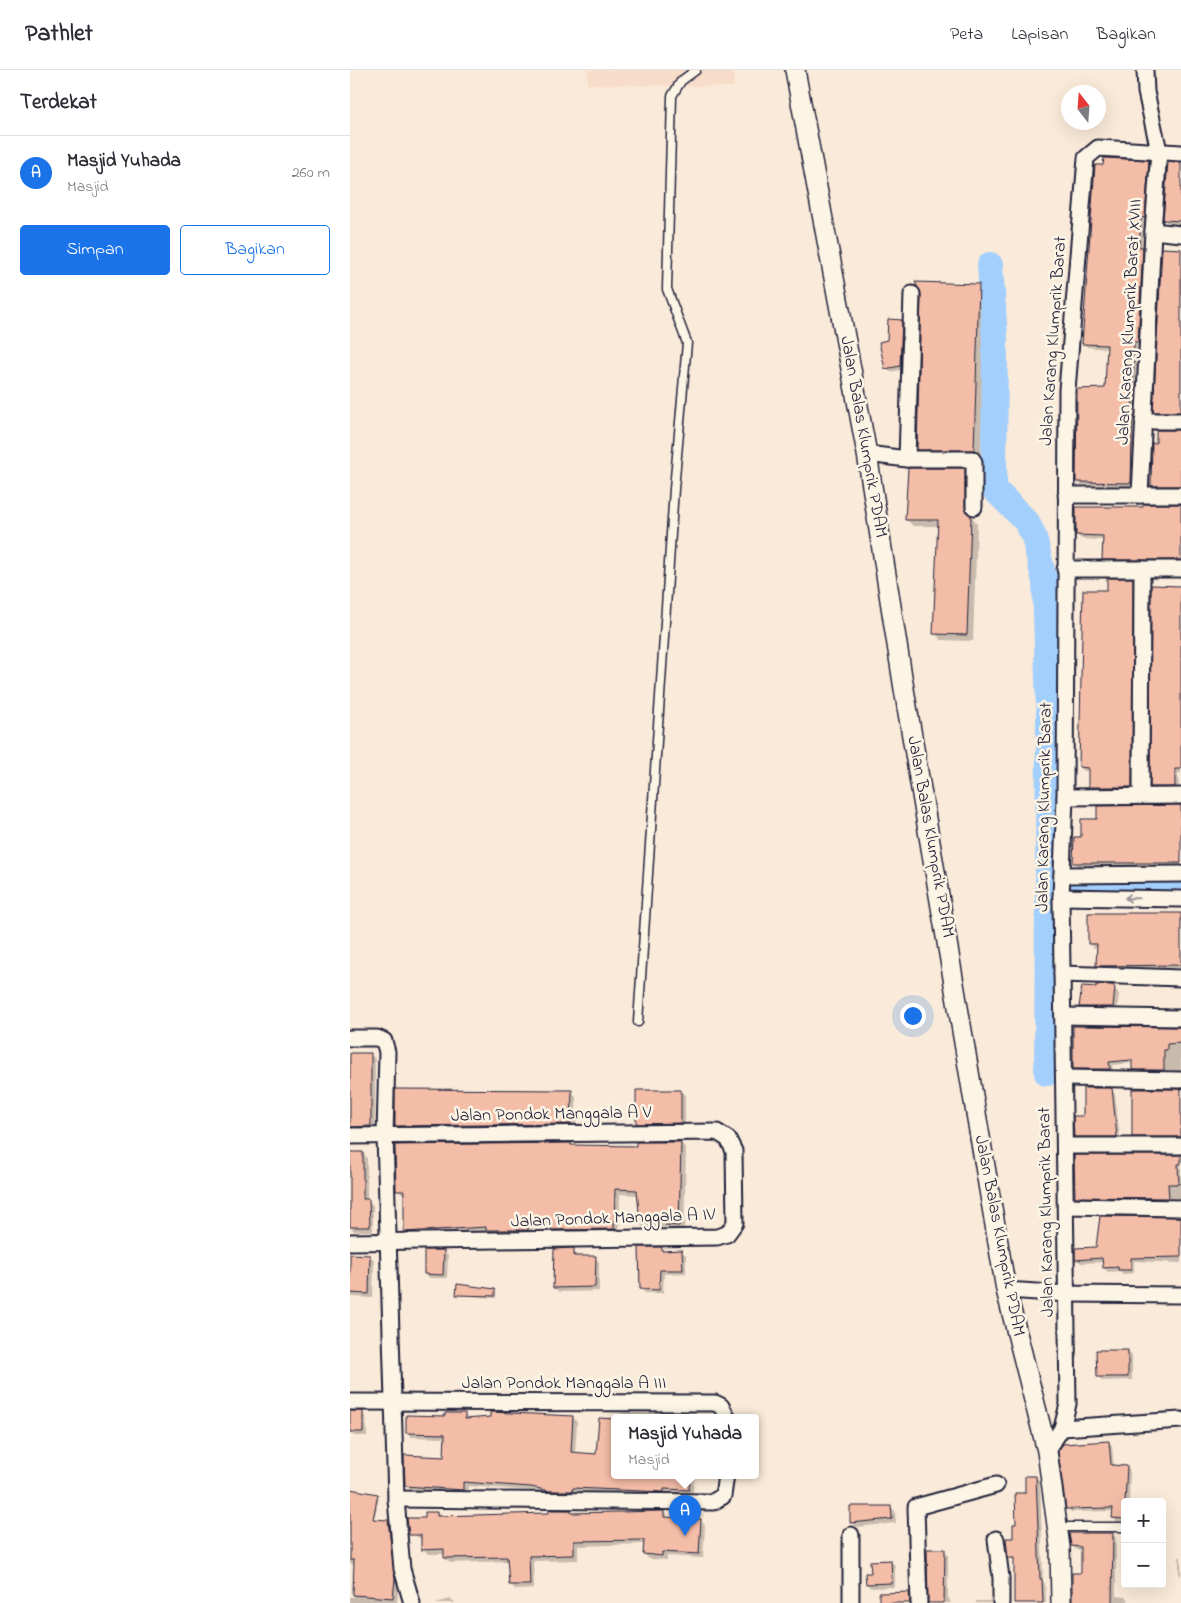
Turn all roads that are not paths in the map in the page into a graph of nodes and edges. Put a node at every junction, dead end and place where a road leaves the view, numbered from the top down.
1 (696, 70) edge
2 (795, 70) edge
3 (1145, 70) edge
4 (1159, 151) junction
5 (1181, 154) edge
6 (1153, 231) junction
7 (1181, 234) edge
8 (912, 294) dead end
9 (1143, 421) junction
10 (1181, 421) edge
11 (867, 454) junction
12 (907, 459) junction
13 (1066, 495) junction
14 (1140, 495) junction
15 (1181, 495) edge
16 (974, 507) dead end
17 (1065, 569) junction
18 (1142, 569) junction
19 (1181, 569) edge
20 (1142, 796) junction
21 (1181, 796) edge
22 (1065, 797) junction
23 (1181, 874) edge
24 (1062, 886) junction
25 (1181, 899) edge
26 (1062, 974) junction
27 (1181, 978) edge
28 (1063, 1016) junction
29 (1181, 1018) edge
30 (638, 1022) dead end
31 (350, 1038) edge
32 (1064, 1078) junction
33 (1181, 1080) edge
34 (717, 1132) joint
35 (350, 1136) edge
36 (385, 1136) junction
37 (1065, 1146) junction
38 (1181, 1146) edge
39 (1066, 1206) junction
40 (1181, 1208) edge
41 (350, 1242) edge
42 (388, 1242) junction
43 (1006, 1290) junction
44 (1062, 1293) junction
45 (1181, 1294) edge
46 (350, 1402) edge
47 (392, 1404) junction
48 (725, 1414) edge
49 (1181, 1420) edge
50 (1062, 1428) junction
51 (1047, 1451) junction
52 (725, 1479) edge
53 (996, 1485) dead end
54 (396, 1499) junction
55 (1057, 1526) junction
56 (1121, 1526) edge
57 (851, 1535) dead end
58 (996, 1539) dead end
59 (412, 1603) edge
60 (851, 1603) edge
61 (919, 1603) edge
62 (1001, 1603) edge
63 (1061, 1603) edge

1 - 30 lane
2 - 11 street, Jalan Balas Klumprik PDAM
3 - 4 street, Jalan Karang Klumprik Barat XVIII
4 - 5 street
4 - 6 street, Jalan Karang Klumprik Barat XVIII
4 - 13 street, Jalan Karang Klumprik Barat
6 - 7 street
6 - 9 street, Jalan Karang Klumprik Barat XVIII
8 - 12 street
9 - 10 street
9 - 14 street, Jalan Karang Klumprik Barat XVIII
11 - 12 street
11 - 43 street, Jalan Balas Klumprik PDAM
12 - 16 street
13 - 14 street
13 - 17 street, Jalan Karang Klumprik Barat
14 - 15 street
17 - 18 street
17 - 22 street, Jalan Karang Klumprik Barat
18 - 19 street
18 - 20 street
20 - 21 street
20 - 22 street
22 - 24 street, Jalan Karang Klumprik Barat
23 - 24 street
25 -> 24 street
24 - 26 street, Jalan Karang Klumprik Barat
26 - 27 street
26 - 28 street, Jalan Karang Klumprik Barat
28 - 29 street
28 - 32 street, Jalan Karang Klumprik Barat
31 - 36 street
32 - 33 street
32 - 37 street, Jalan Karang Klumprik Barat
34 - 36 street, Jalan Pondok Manggala A V
34 - 42 street, Jalan Pondok Manggala A IV
35 - 36 street, Jalan Pondok Manggala A V
36 - 42 street
37 - 38 street
37 - 39 street, Jalan Karang Klumprik Barat
39 - 40 street
39 - 44 street, Jalan Karang Klumprik Barat
41 - 42 street
42 - 47 street
43 - 44 street
43 - 51 street, Jalan Balas Klumprik PDAM
44 - 45 street
44 - 50 street, Jalan Karang Klumprik Barat
46 - 47 street
47 - 48 street, Jalan Pondok Manggala A III
47 - 54 street
49 - 50 street
50 - 51 street, Jalan Karang Klumprik Barat
51 - 55 street, Jalan Balas Klumprik PDAM
52 - 54 street
53 - 61 street
54 - 59 street
55 - 56 lane
55 - 63 street, Jalan Balas Klumprik PDAM
57 - 60 street
58 - 62 street

